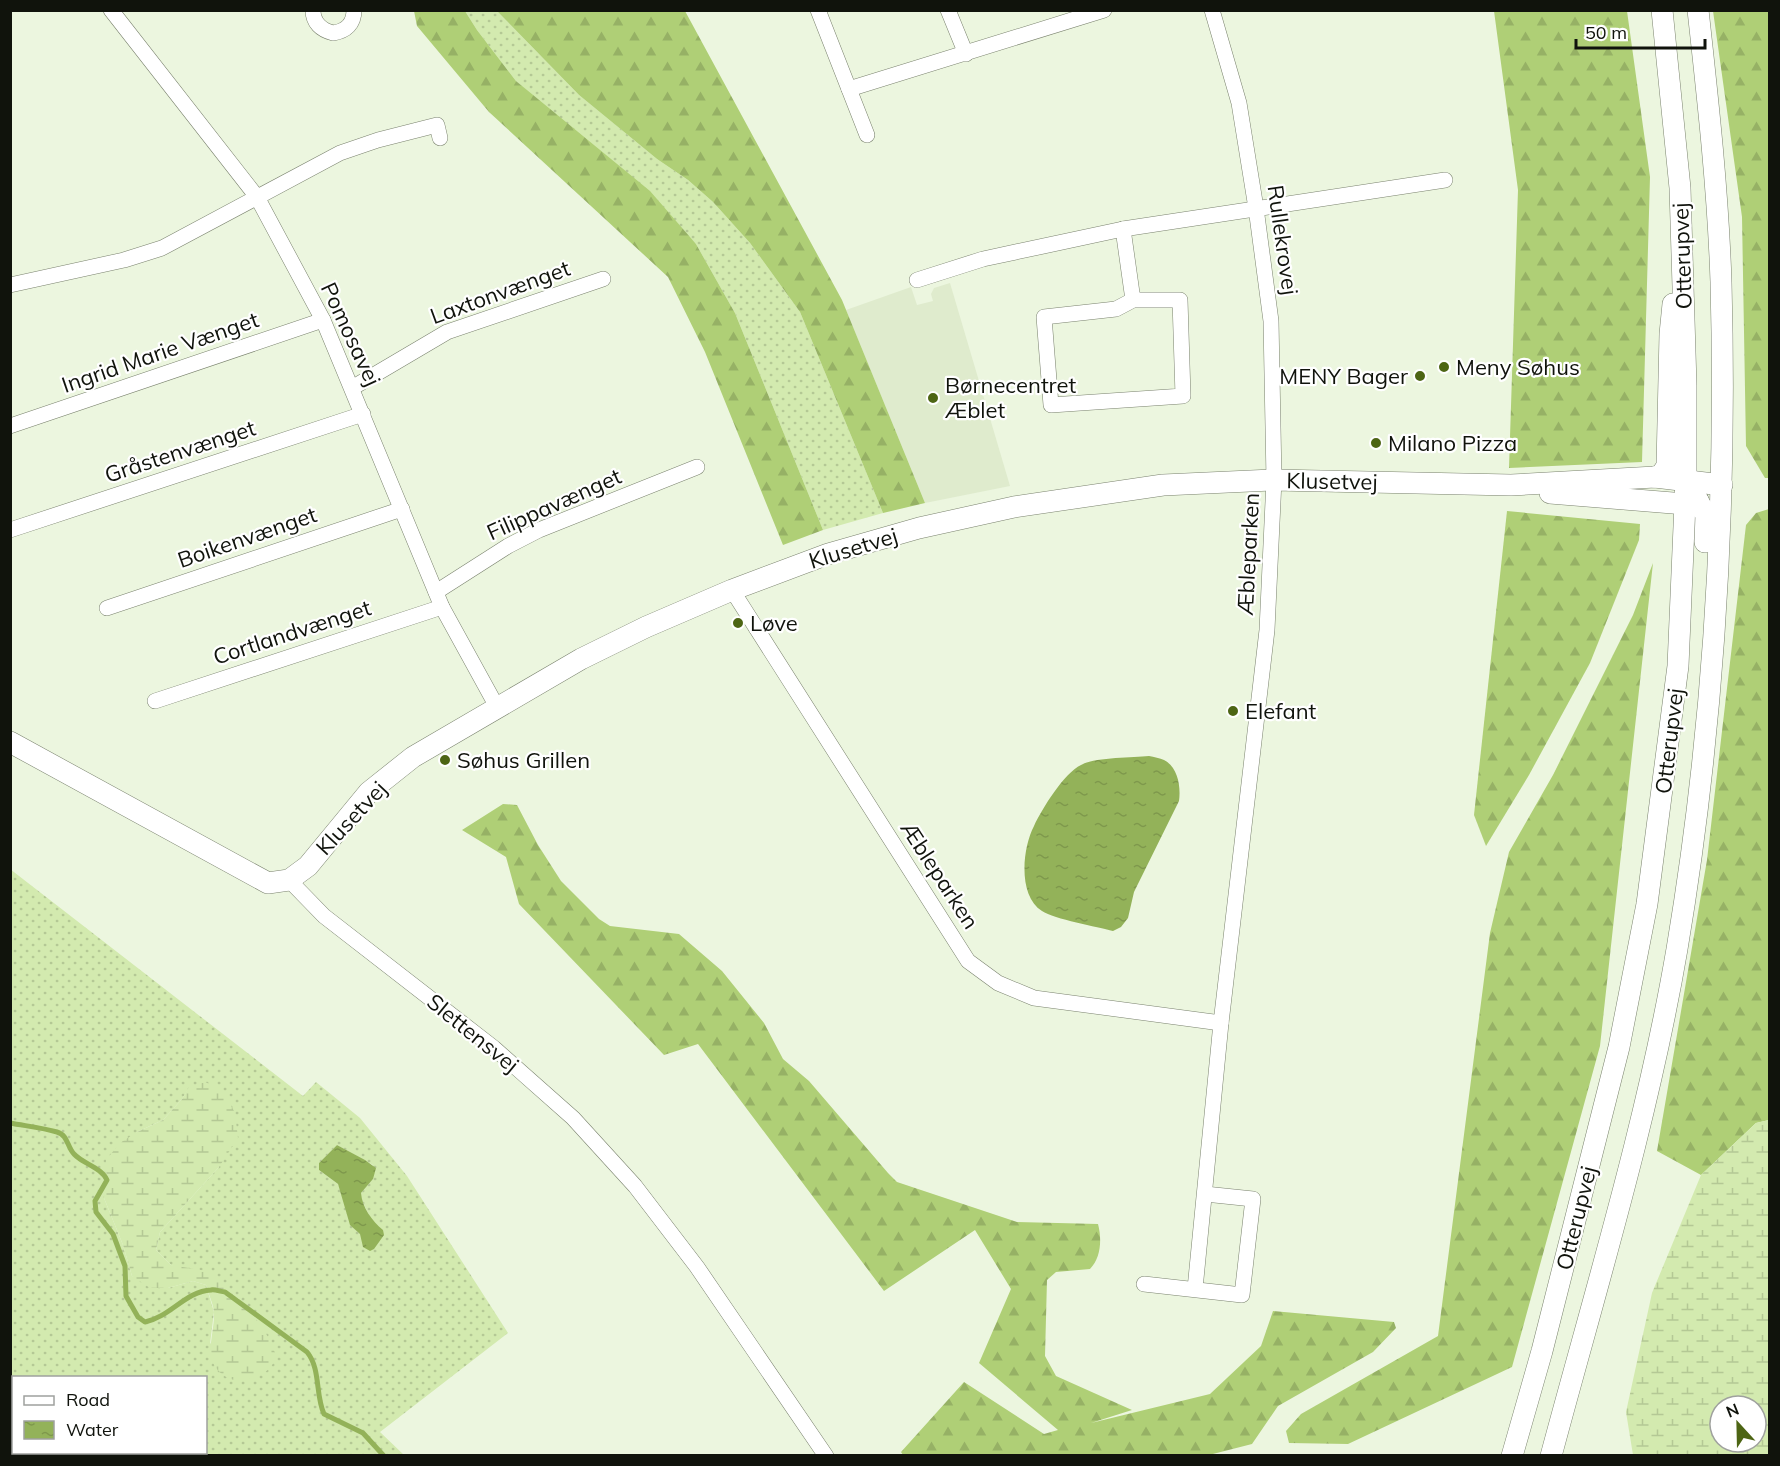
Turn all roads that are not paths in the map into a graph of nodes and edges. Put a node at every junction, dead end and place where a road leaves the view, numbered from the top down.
1 (111, 10) edge
2 (313, 10) edge
3 (354, 10) edge
4 (818, 10) edge
5 (948, 10) edge
6 (1104, 10) edge
7 (1212, 10) edge
8 (1662, 10) edge
9 (1698, 10) edge
10 (1081, 14) edge
11 (966, 54) junction
12 (849, 89) junction
13 (867, 135) dead end
14 (440, 138) dead end
15 (1445, 180) dead end
16 (257, 197) junction
17 (1256, 208) junction
18 (1123, 229) junction
19 (1682, 235) junction
20 (603, 279) dead end
21 (917, 280) dead end
22 (10, 285) edge
23 (1133, 300) junction
24 (323, 320) junction
25 (352, 388) junction
26 (363, 414) junction
27 (10, 426) edge
28 (697, 467) dead end
29 (1655, 477) junction
30 (1274, 480) junction
31 (1686, 480) junction
32 (1511, 485) junction
33 (1722, 485) junction
34 (1692, 502) junction
35 (402, 509) junction
36 (10, 530) edge
37 (732, 590) junction
38 (436, 592) junction
39 (442, 607) junction
40 (107, 608) dead end
41 (155, 701) dead end
42 (497, 707) junction
43 (10, 742) edge
44 (1702, 758) junction
45 (289, 880) junction
46 (1221, 1023) junction
47 (1205, 1194) junction
48 (1144, 1284) dead end
49 (1195, 1289) junction
50 (1542, 1351) junction
51 (826, 1455) edge
52 (1512, 1455) edge
53 (1521, 1455) edge
54 (1551, 1455) edge

1 - 16 street, Pomosavej
2 - 3 street
4 - 12 street
5 - 11 street
6 - 10 street
7 - 17 street, Rullekrovej
8 - 19 main road, Otterupvej
9 - 33 main road, Otterupvej
10 - 11 street
11 - 12 street
12 - 13 street
14 - 16 street
15 - 17 street
16 - 22 street
16 - 24 street, Pomosavej
17 - 18 street
17 - 30 street, Rullekrovej
18 - 21 street
18 - 23 street
19 - 29 main road
19 - 31 main road, Otterupvej
20 - 25 street, Laxtonvænget
23 - 23 street
24 - 25 street, Pomosavej
24 - 27 street, Ingrid Marie Vænget
25 - 26 street, Pomosavej
26 - 35 street, Pomosavej
26 - 36 street, Gråstenvænget
28 - 38 street, Filippavænget
29 - 31 main road, Klusetvej
29 - 32 main road, Klusetvej
30 - 32 main road, Klusetvej
30 - 37 main road, Klusetvej
30 - 46 street, Æbleparken
31 - 33 main road, Klusetvej
31 - 34 main road
32 - 34 main road, Klusetvej
33 - 34 main road
33 - 44 main road, Otterupvej
34 - 44 main road
34 - 50 main road, Otterupvej
35 - 38 street, Pomosavej
35 - 40 street, Boikenvænget
37 - 42 main road, Klusetvej
37 - 46 street, Æbleparken
38 - 39 street, Pomosavej
39 - 41 street, Cortlandvænget
39 - 42 street, Pomosavej
42 - 45 main road, Klusetvej
43 - 45 main road
44 - 54 main road, Otterupvej
45 - 51 street, Slettensvej
46 - 47 street, Æbleparken
47 - 49 street, Æbleparken
47 - 49 street
48 - 49 street
50 - 52 main road, Otterupvej
50 - 53 main road

